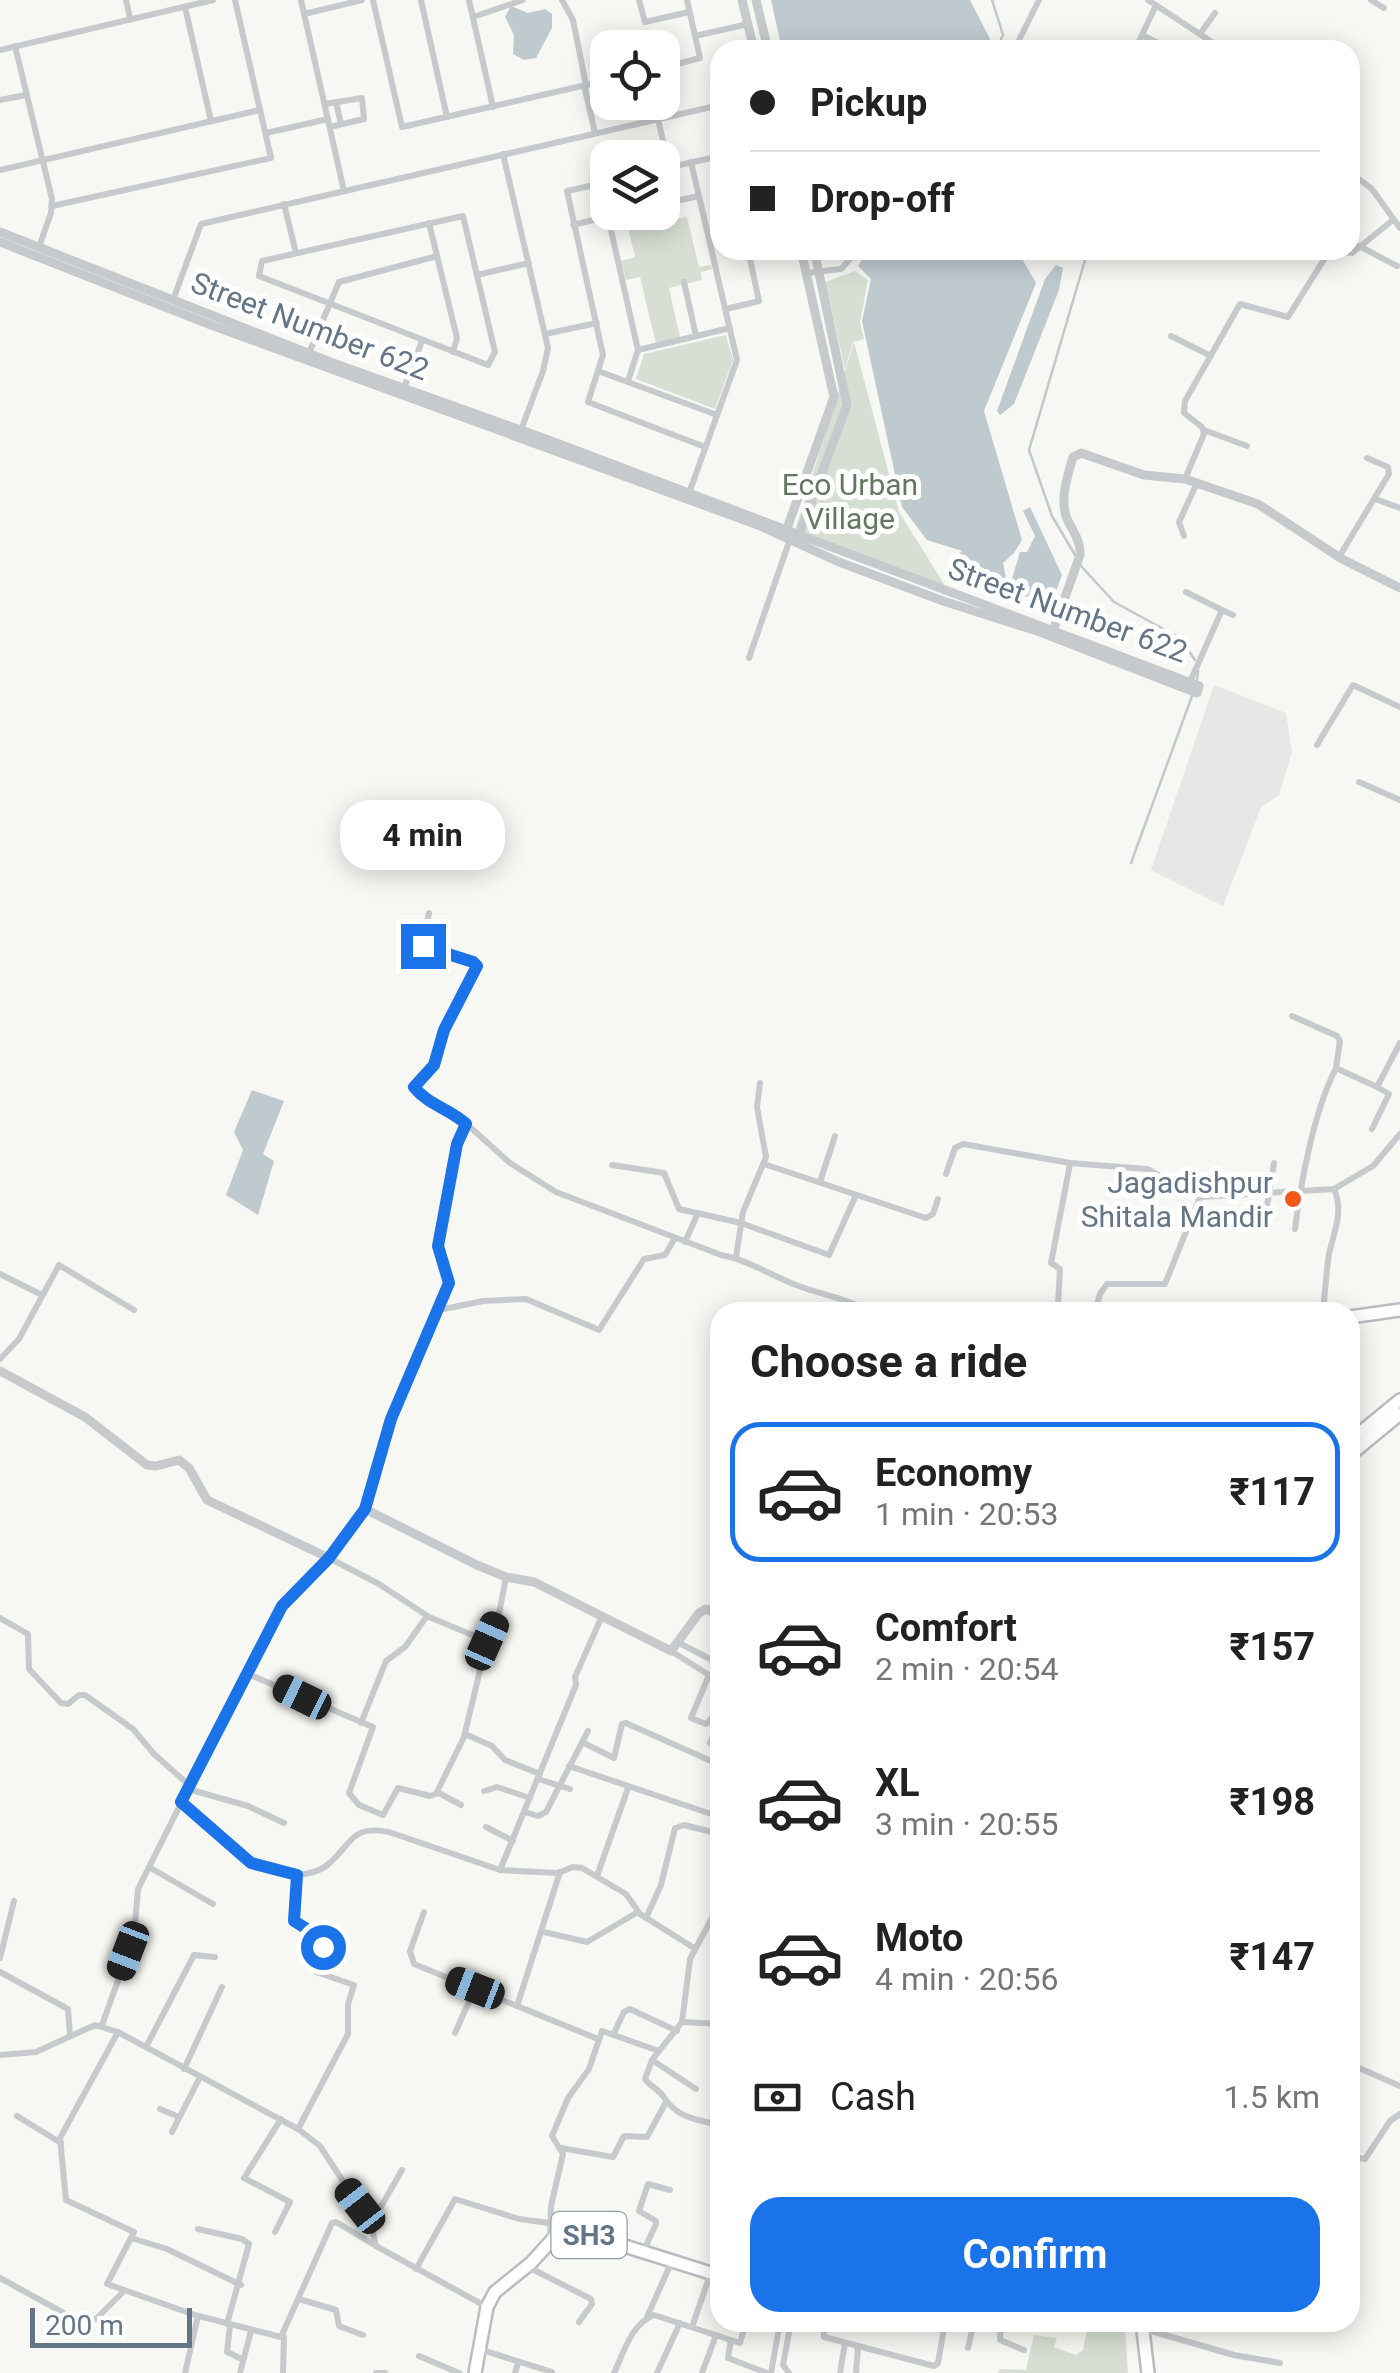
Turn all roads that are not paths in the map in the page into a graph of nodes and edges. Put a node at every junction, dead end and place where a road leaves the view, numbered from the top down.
1 (126, 0) edge
2 (213, 0) edge
3 (235, 0) edge
4 (301, 0) edge
5 (362, 0) edge
6 (373, 0) edge
7 (422, 0) edge
8 (469, 0) edge
9 (523, 0) edge
10 (562, 0) edge
11 (639, 0) edge
12 (686, 0) edge
13 (742, 0) edge
14 (756, 0) edge
15 (1039, 0) edge
16 (1148, 0) edge
17 (1371, 0) edge
18 (184, 6) junction
19 (1156, 6) junction
20 (1384, 8) dead end
21 (690, 12) junction
22 (1215, 13) dead end
23 (304, 14) junction
24 (473, 16) junction
25 (130, 19) junction
26 (748, 24) junction
27 (1200, 34) junction
28 (1142, 35) junction
29 (695, 36) junction
30 (752, 40) edge
31 (766, 40) edge
32 (1019, 40) edge
33 (1140, 40) edge
34 (1152, 40) edge
35 (1206, 40) edge
36 (15, 46) junction
37 (0, 50) edge
38 (680, 64) edge
39 (590, 84) edge
40 (585, 85) junction
41 (26, 95) junction
42 (0, 100) edge
43 (336, 102) junction
44 (325, 104) junction
45 (493, 107) junction
46 (710, 107) edge
47 (260, 110) junction
48 (680, 114) edge
49 (447, 118) junction
50 (654, 120) edge
51 (211, 121) junction
52 (329, 123) junction
53 (341, 124) junction
54 (266, 133) junction
55 (596, 133) junction
56 (503, 154) junction
57 (710, 158) edge
58 (42, 160) junction
59 (691, 162) junction
60 (680, 165) edge
61 (0, 169) edge
62 (1360, 180) edge
63 (590, 186) edge
64 (344, 192) junction
65 (699, 196) junction
66 (680, 200) edge
67 (284, 204) junction
68 (52, 206) junction
69 (1393, 220) junction
70 (590, 221) edge
71 (429, 223) junction
72 (574, 225) junction
73 (1400, 228) edge
74 (611, 230) edge
75 (0, 232) edge
76 (0, 242) edge
77 (710, 242) edge
78 (1360, 245) edge
79 (39, 247) junction
80 (1360, 247) edge
81 (296, 253) junction
82 (437, 256) junction
83 (714, 260) edge
84 (750, 260) edge
85 (804, 260) edge
86 (817, 260) edge
87 (849, 260) edge
88 (1324, 260) edge
89 (529, 263) junction
90 (1397, 266) dead end
91 (820, 272) junction
92 (807, 273) junction
93 (477, 274) junction
94 (684, 282) dead end
95 (172, 303) junction
96 (327, 304) junction
97 (726, 309) junction
98 (596, 323) junction
99 (730, 328) junction
100 (545, 334) junction
101 (696, 336) junction
102 (1170, 336) dead end
103 (422, 340) junction
104 (638, 350) junction
105 (453, 352) junction
106 (310, 353) junction
107 (1211, 356) junction
108 (598, 371) junction
109 (628, 381) junction
110 (404, 388) junction
111 (717, 415) junction
112 (521, 430) junction
113 (1204, 430) junction
114 (1248, 446) dead end
115 (705, 447) junction
116 (1367, 458) dead end
117 (1185, 479) junction
118 (1197, 483) junction
119 (688, 494) junction
120 (1376, 498) junction
121 (1400, 508) edge
122 (791, 536) junction
123 (1184, 536) dead end
124 (1339, 557) junction
125 (1400, 588) edge
126 (1186, 592) dead end
127 (1222, 610) junction
128 (1232, 614) dead end
129 (1053, 633) junction
130 (749, 658) dead end
131 (1190, 682) joint
132 (1400, 707) edge
133 (1317, 745) dead end
134 (1359, 782) dead end
135 (1400, 800) edge
136 (429, 913) dead end
137 (1292, 1016) dead end
138 (1400, 1044) edge
139 (1336, 1068) junction
140 (760, 1083) dead end
141 (1377, 1087) junction
142 (1389, 1094) junction
143 (1400, 1099) edge
144 (466, 1124) junction
145 (1372, 1129) dead end
146 (1400, 1134) edge
147 (835, 1136) dead end
148 (1070, 1163) junction
149 (1274, 1163) dead end
150 (612, 1164) dead end
151 (764, 1164) junction
152 (946, 1174) dead end
153 (820, 1183) junction
154 (1334, 1188) junction
155 (1300, 1190) junction
156 (1269, 1193) junction
157 (856, 1195) junction
158 (1200, 1197) junction
159 (938, 1199) dead end
160 (698, 1213) junction
161 (741, 1223) junction
162 (1264, 1224) dead end
163 (1295, 1229) dead end
164 (675, 1238) junction
165 (685, 1242) junction
166 (736, 1257) junction
167 (0, 1274) edge
168 (42, 1295) junction
169 (852, 1302) edge
170 (1057, 1302) edge
171 (1098, 1302) edge
172 (1325, 1302) edge
173 (134, 1310) dead end
174 (1400, 1310) edge
175 (437, 1311) junction
176 (1360, 1316) edge
177 (0, 1358) edge
178 (0, 1371) edge
179 (1400, 1400) edge
180 (1397, 1421) edge
181 (1360, 1433) edge
182 (1360, 1448) edge
183 (365, 1509) junction
184 (329, 1558) junction
185 (506, 1578) junction
186 (710, 1611) edge
187 (427, 1616) junction
188 (602, 1616) junction
189 (0, 1618) edge
190 (487, 1641) junction
191 (674, 1646) junction
192 (710, 1660) edge
193 (248, 1674) junction
194 (361, 1722) junction
195 (710, 1722) edge
196 (588, 1731) dead end
197 (465, 1734) junction
198 (582, 1742) junction
199 (710, 1760) edge
200 (569, 1766) junction
201 (539, 1776) junction
202 (559, 1786) junction
203 (188, 1787) junction
204 (628, 1788) junction
205 (570, 1789) dead end
206 (484, 1791) dead end
207 (437, 1792) junction
208 (530, 1798) junction
209 (181, 1802) junction
210 (461, 1805) dead end
211 (525, 1812) junction
212 (381, 1815) junction
213 (710, 1815) edge
214 (284, 1824) dead end
215 (486, 1827) dead end
216 (376, 1830) junction
217 (710, 1832) edge
218 (513, 1841) junction
219 (149, 1867) junction
220 (500, 1870) junction
221 (560, 1872) junction
222 (297, 1875) junction
223 (597, 1876) junction
224 (14, 1901) dead end
225 (213, 1904) dead end
226 (424, 1912) dead end
227 (638, 1912) junction
228 (646, 1918) junction
229 (710, 1920) edge
230 (544, 1932) junction
231 (694, 1948) junction
232 (215, 1957) dead end
233 (0, 1958) edge
234 (0, 1972) edge
235 (222, 1987) dead end
236 (475, 1988) junction
237 (518, 2006) junction
238 (682, 2022) junction
239 (710, 2023) edge
240 (102, 2025) junction
241 (678, 2031) junction
242 (118, 2032) junction
243 (456, 2033) dead end
244 (614, 2033) junction
245 (70, 2035) junction
246 (598, 2038) junction
247 (146, 2048) junction
248 (659, 2051) junction
249 (0, 2055) edge
250 (652, 2060) junction
251 (1360, 2068) edge
252 (184, 2069) junction
253 (200, 2077) junction
254 (1400, 2086) edge
255 (696, 2088) dead end
256 (665, 2104) junction
257 (160, 2109) dead end
258 (1400, 2114) edge
259 (17, 2116) dead end
260 (179, 2118) junction
261 (281, 2119) junction
262 (710, 2123) edge
263 (298, 2128) junction
264 (172, 2132) dead end
265 (62, 2144) junction
266 (560, 2148) junction
267 (1360, 2158) edge
268 (402, 2170) dead end
269 (670, 2190) dead end
270 (549, 2223) junction
271 (371, 2224) junction
272 (198, 2228) dead end
273 (275, 2232) dead end
274 (131, 2238) junction
275 (550, 2239) junction
276 (376, 2246) junction
277 (644, 2252) junction
278 (672, 2261) junction
279 (526, 2266) junction
280 (416, 2270) junction
281 (710, 2273) edge
282 (0, 2278) edge
283 (241, 2285) junction
284 (710, 2287) edge
285 (124, 2290) junction
286 (299, 2299) junction
287 (487, 2306) junction
288 (198, 2316) junction
289 (646, 2318) junction
290 (579, 2322) dead end
291 (680, 2324) junction
292 (229, 2325) junction
293 (692, 2328) junction
294 (250, 2331) junction
295 (744, 2332) edge
296 (778, 2332) edge
297 (789, 2332) edge
298 (822, 2332) edge
299 (943, 2332) edge
300 (972, 2332) edge
301 (1001, 2332) edge
302 (1141, 2332) edge
303 (1162, 2332) edge
304 (716, 2335) junction
305 (284, 2336) junction
306 (363, 2336) dead end
307 (731, 2340) junction
308 (845, 2343) junction
309 (858, 2346) junction
310 (479, 2348) junction
311 (968, 2348) dead end
312 (1024, 2350) dead end
313 (419, 2356) dead end
314 (242, 2360) junction
315 (518, 2362) junction
316 (1280, 2363) dead end
317 (552, 2372) edge
318 (185, 2373) edge
319 (240, 2373) edge
320 (283, 2373) edge
321 (376, 2373) edge
322 (385, 2373) edge
323 (459, 2373) edge
324 (475, 2373) edge
325 (515, 2373) edge
326 (614, 2373) edge
327 (657, 2373) edge
328 (702, 2373) edge
329 (769, 2373) edge
330 (789, 2373) edge
331 (840, 2373) edge
332 (856, 2373) edge
333 (1144, 2373) edge

1 - 25 street
2 - 18 street
3 - 47 street
4 - 23 street
5 - 23 street
6 - 49 street
7 - 49 street
8 - 24 street
9 - 24 street
10 - 40 street
11 - 21 street
12 - 21 street
13 - 26 street
14 - 31 street
15 - 32 street
16 - 19 street
17 - 20 street
18 - 25 street
18 - 51 street
19 - 27 street
19 - 28 street
21 - 29 street
22 - 27 street
23 - 44 street
24 - 45 street
25 - 36 street
26 - 29 street
26 - 30 street
27 - 35 street
28 - 33 street
28 - 34 street
29 - 38 street
36 - 37 street
36 - 41 street
39 - 40 street
40 - 45 street
40 - 55 street
41 - 42 street
41 - 58 street
43 - 44 street
43 - 53 street
43 - 53 street
44 - 52 street
45 - 49 street
46 - 48 street
47 - 51 street
47 - 54 street
50 - 55 street
51 - 58 street
52 - 53 street
52 - 54 street
52 - 64 street
54 - 68 street
55 - 56 street
56 - 64 street
56 - 89 street
57 - 59 street
58 - 61 street
58 - 68 street
59 - 60 street
59 - 65 street
62 - 69 street
63 - 72 street
64 - 67 street
65 - 66 street
65 - 77 street
67 - 81 street
67 - 95 street
68 - 79 street
69 - 73 street
69 - 78 street
70 - 72 street
71 - 81 street
71 - 82 street
71 - 93 street
72 - 98 street
74 - 104 street
75 - 79 street, Street Number 622
76 - 95 street
79 - 95 street, Street Number 622
80 - 90 street
81 - 96 street
82 - 96 street
82 - 105 street
83 - 97 street
84 - 97 street
85 - 92 street
86 - 91 street
87 - 91 street
88 - 107 street
89 - 93 street
89 - 100 street
91 - 92 street
91 - 122 street
92 - 122 street
93 - 105 street
94 - 101 street
95 - 106 street, Street Number 622
95 - 122 street, Street Number 622
96 - 103 street
96 - 106 street
97 - 99 street
98 - 100 street
98 - 108 street
99 - 101 street
99 - 111 street
100 - 112 street
101 - 104 street
102 - 107 street
103 - 105 street
103 - 110 street
104 - 109 street
106 - 110 street, Street Number 622
107 - 113 street
108 - 109 street
108 - 115 street
109 - 111 street
110 - 112 street, Street Number 622
111 - 115 street
112 - 119 street, Street Number 622
113 - 114 street
113 - 117 street
115 - 119 street
116 - 120 street
117 - 118 street
117 - 129 street
118 - 123 street
118 - 124 street
119 - 122 street, Street Number 622
120 - 121 street
120 - 124 street
122 - 129 street, Street Number 622
122 - 130 street
124 - 125 street
126 - 127 street
127 - 128 street
127 - 131 street
129 - 131 street, Street Number 622
132 - 133 street
134 - 135 street
136 - 144 street
137 - 139 street
138 - 141 street
139 - 141 street
139 - 155 street
140 - 151 street
141 - 142 street
142 - 143 street
142 - 145 street
144 - 164 street
144 - 175 street
146 - 154 street
147 - 153 street
148 - 152 street
148 - 158 street
148 - 170 street
149 - 156 street
150 - 160 street
151 - 153 street
151 - 161 street
153 - 157 street
154 - 155 street
154 - 172 street
155 - 156 street
155 - 163 street
156 - 158 street
156 - 162 street
157 - 159 street
157 - 161 street
158 - 171 street
160 - 161 street
160 - 165 street
161 - 166 street
164 - 165 street
164 - 175 street
165 - 166 street
166 - 169 street
167 - 168 street
168 - 173 street
168 - 177 street
174 - 176 main road
175 - 183 street
178 - 184 street
179 - 181 main road
180 - 182 main road
183 - 184 street
183 - 185 street
184 - 187 street
184 - 193 street
185 - 188 street
185 - 190 street
186 - 191 street
187 - 190 street
187 - 194 street
188 - 191 street
188 - 201 street
189 - 203 street
190 - 197 street
191 - 192 street
191 - 195 street
193 - 194 street
193 - 203 street
194 - 212 street
196 - 198 street
197 - 201 street
197 - 207 street
198 - 199 street
198 - 200 street
200 - 202 street
200 - 204 street
201 - 202 street
201 - 208 street
202 - 205 street
202 - 211 street
203 - 209 street
203 - 214 street
204 - 213 street
204 - 223 street
206 - 208 street
207 - 210 street
207 - 212 street
208 - 211 street
209 - 219 street
209 - 222 street
211 - 218 street
212 - 216 street
215 - 218 street
216 - 220 street
216 - 222 street
217 - 228 street
218 - 220 street
219 - 225 street
219 - 240 street
220 - 221 street
221 - 223 street
221 - 230 street
222 - 263 street
223 - 227 street
224 - 233 street
226 - 236 street
227 - 228 street
227 - 230 street
228 - 231 street
229 - 231 street
230 - 237 street
231 - 238 street
232 - 247 street
234 - 245 street
235 - 252 street
236 - 237 street
236 - 243 street
237 - 246 street
238 - 239 street
238 - 241 street
240 - 242 street
240 - 245 street
241 - 244 street
241 - 248 street
242 - 247 street
242 - 265 street
244 - 246 street
244 - 248 street
245 - 249 street
246 - 266 street
247 - 252 street
248 - 250 street
250 - 255 street
250 - 256 street
251 - 254 street
252 - 253 street
253 - 260 street
253 - 261 street
256 - 262 street
256 - 266 street
257 - 260 street
258 - 267 street
259 - 265 street
260 - 264 street
261 - 263 street
261 - 273 street
263 - 271 street
265 - 274 street
266 - 270 street
268 - 271 street
269 - 277 street
270 - 275 street
270 - 280 street
271 - 276 street
272 - 283 street
274 - 283 street
274 - 285 street
275 - 277 main road, SH3
275 - 279 main road, SH3
276 - 280 street
276 - 286 street
277 - 278 main road, SH3
278 - 281 main road, SH3
278 - 289 street
279 - 287 main road, SH3
279 - 290 street
280 - 287 street
282 - 285 street
283 - 292 street
284 - 293 street
285 - 288 street
286 - 305 street
286 - 306 street
287 - 310 main road
288 - 292 street
288 - 318 street
289 - 291 street
289 - 326 street
291 - 293 street
291 - 327 street
292 - 294 street
292 - 314 street
293 - 304 street
294 - 305 street
294 - 314 street
295 - 307 street
296 - 329 street
297 - 330 street
298 - 308 street
299 - 309 street
300 - 311 street
301 - 312 street
302 - 333 main road
303 - 316 street
304 - 307 street
304 - 328 street
305 - 320 street
307 - 329 street
308 - 309 street
308 - 331 street
309 - 332 street
310 - 315 street
310 - 324 main road
313 - 323 street
314 - 319 street
315 - 317 street
315 - 325 street
321 - 322 street

